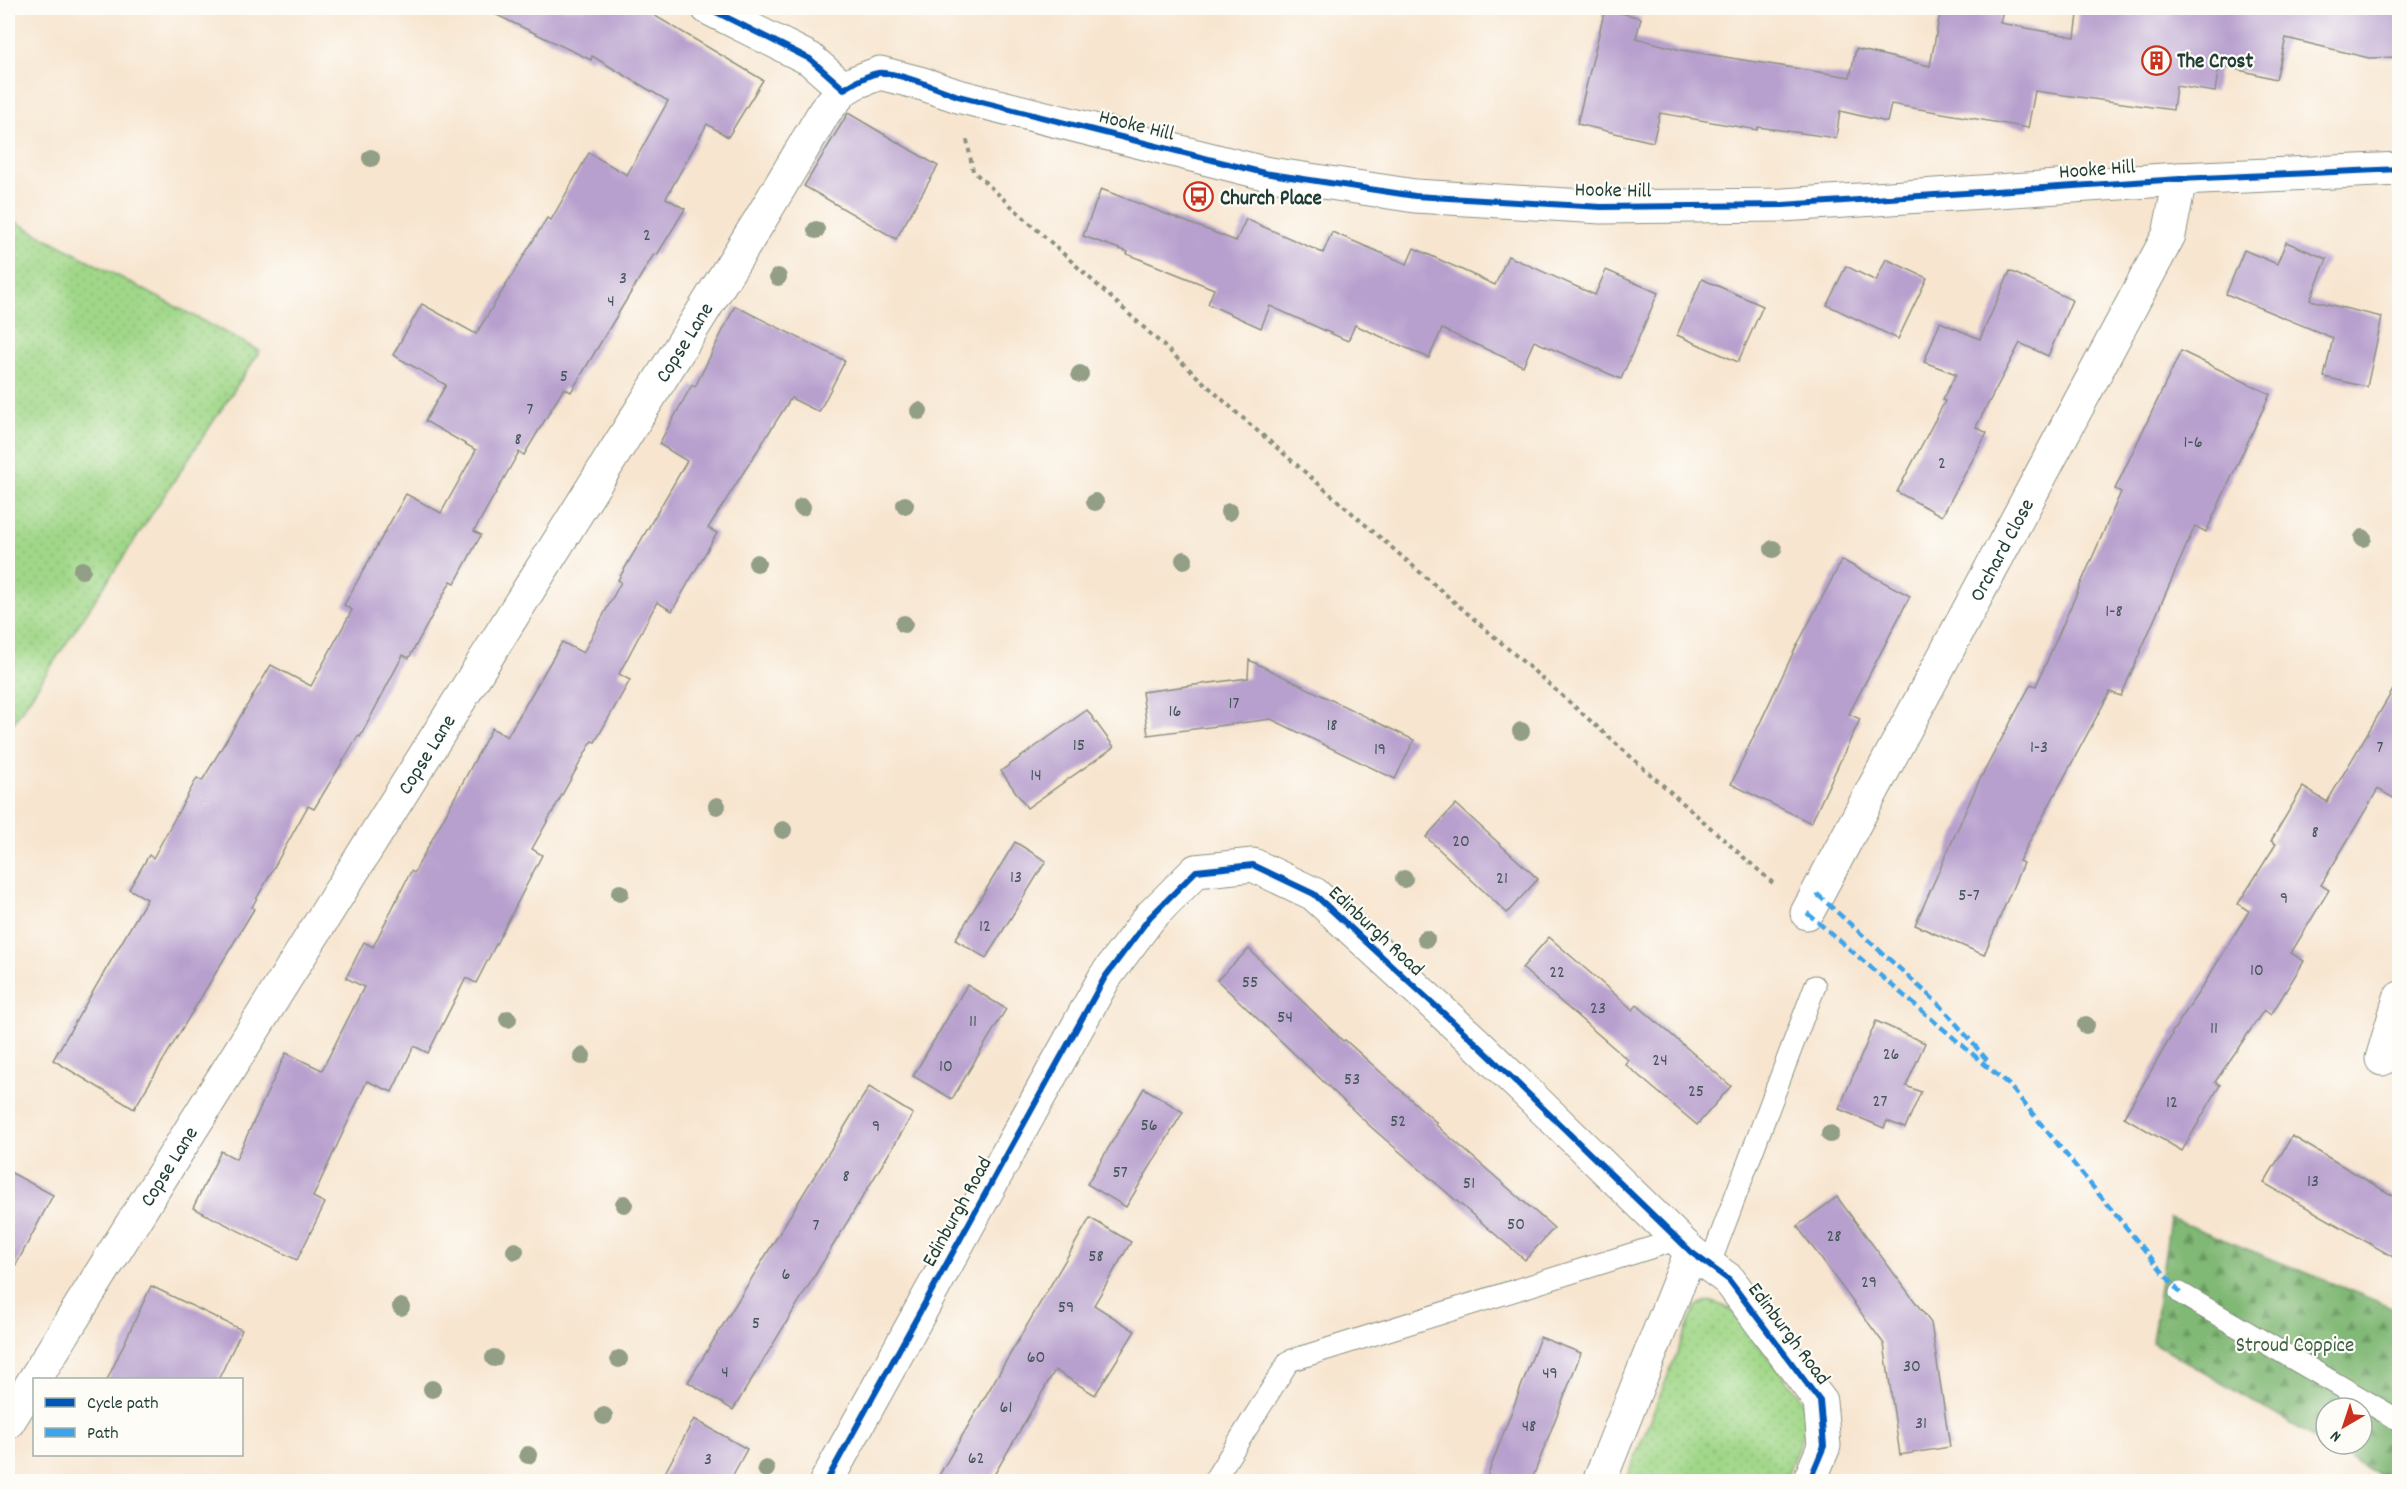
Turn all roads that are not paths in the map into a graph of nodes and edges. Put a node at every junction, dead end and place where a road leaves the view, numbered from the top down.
1 (708, 8) edge
2 (844, 89) junction
3 (2400, 169) edge
4 (2180, 179) junction
5 (1807, 913) road end
6 (1815, 986) dead end
7 (2400, 998) edge
8 (2382, 1059) dead end
9 (1693, 1252) junction
10 (2180, 1293) dead end
11 (36, 1378) edge
12 (33, 1382) edge
13 (2400, 1421) edge
14 (8, 1422) edge
15 (826, 1482) edge
16 (1213, 1482) edge
17 (1599, 1482) edge
18 (1809, 1482) edge

1 - 2 street
2 - 4 street, Hooke Hill
2 - 11 street, Copse Lane
3 - 4 street, Hooke Hill
4 - 5 street, Orchard Close
6 - 9 lane
7 - 8 street
9 - 15 street, Edinburgh Road
9 - 16 lane
9 - 17 street
9 - 18 street, Edinburgh Road
10 - 13 lane
12 - 14 street, Copse Lane

